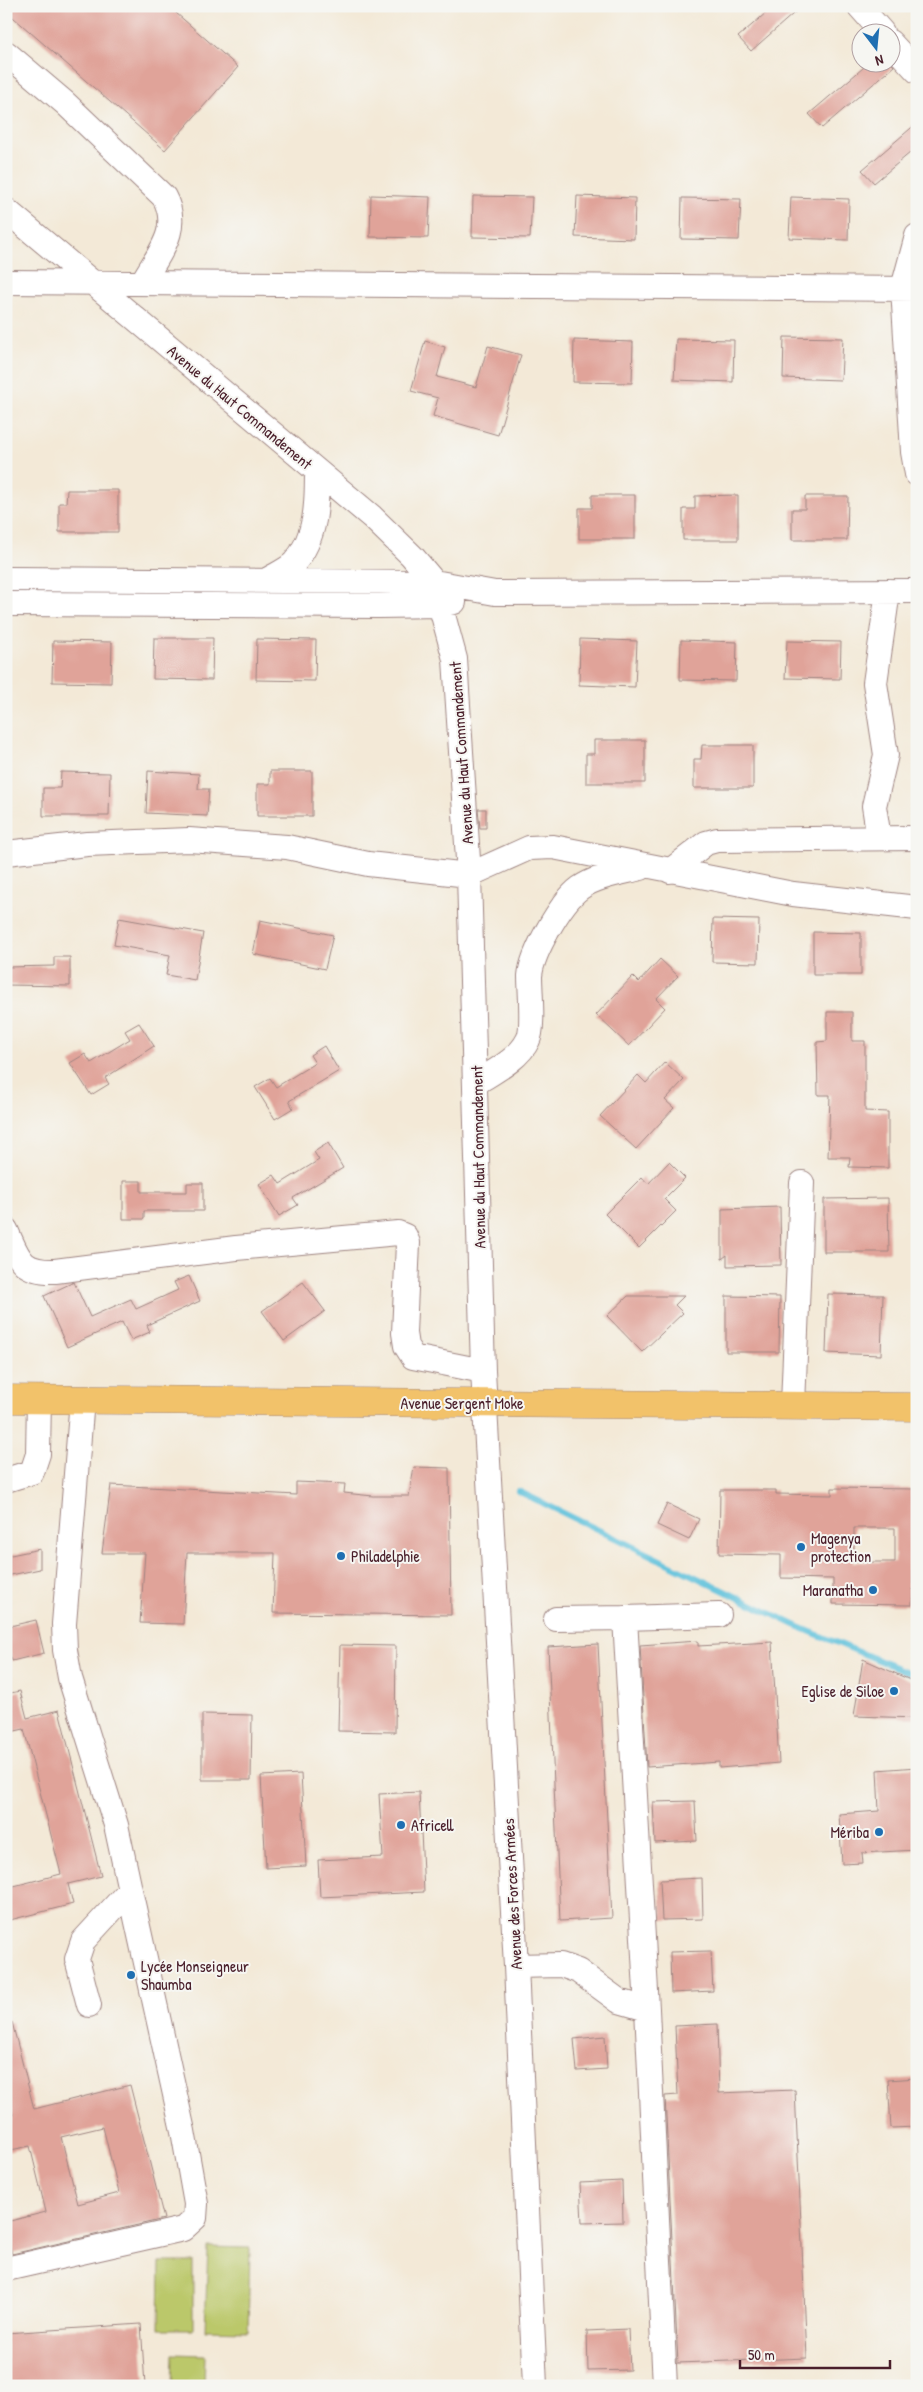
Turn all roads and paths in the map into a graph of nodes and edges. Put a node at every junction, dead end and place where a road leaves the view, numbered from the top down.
1 (859, 6) edge
2 (873, 22) edge
3 (6, 53) edge
4 (900, 53) edge
5 (917, 71) edge
6 (6, 210) edge
7 (917, 236) edge
8 (6, 282) edge
9 (90, 282) junction
10 (142, 283) junction
11 (910, 289) edge
12 (317, 471) junction
13 (917, 474) edge
14 (6, 579) edge
15 (267, 580) junction
16 (434, 582) junction
17 (917, 584) edge
18 (888, 591) junction
19 (495, 593) junction
20 (6, 604) edge
21 (440, 605) junction
22 (879, 838) junction
23 (917, 838) edge
24 (6, 853) edge
25 (645, 866) junction
26 (670, 871) junction
27 (469, 875) junction
28 (917, 908) edge
29 (476, 1084) junction
30 (802, 1183) dead end
31 (6, 1230) edge
32 (483, 1371) junction
33 (6, 1399) edge
34 (39, 1399) junction
35 (82, 1399) junction
36 (485, 1403) junction
37 (793, 1405) junction
38 (917, 1407) edge
39 (6, 1480) edge
40 (719, 1615) dead end
41 (625, 1618) junction
42 (556, 1619) dead end
43 (130, 1890) junction
44 (516, 1966) junction
45 (89, 2005) dead end
46 (647, 2009) junction
47 (6, 2269) edge
48 (535, 2386) edge
49 (665, 2386) edge

1 - 2 street
3 - 10 street
4 - 5 street
6 - 9 street, Avenue du Haut Commandement
7 - 11 street
8 - 9 street
9 - 10 street
9 - 12 street, Avenue du Haut Commandement
10 - 11 street
11 - 13 street
12 - 15 street
12 - 16 street, Avenue du Haut Commandement
14 - 15 street
15 - 16 street
16 - 19 street
16 - 21 street, Avenue du Haut Commandement
17 - 18 street
18 - 19 street
18 - 22 street
19 - 21 street
20 - 21 street
21 - 27 street, Avenue du Haut Commandement
22 - 23 street
22 - 26 street
24 - 27 street
25 - 26 street
25 - 27 street
25 - 29 street
26 - 28 street
27 - 29 street, Avenue du Haut Commandement
29 - 32 street, Avenue du Haut Commandement
30 - 37 street
31 - 32 street
32 - 36 street, Avenue du Haut Commandement
33 - 34 main road, Avenue Sergent Moke
34 - 35 main road, Avenue Sergent Moke
34 - 39 street
35 - 36 main road, Avenue Sergent Moke
35 - 43 street
36 - 37 main road, Avenue Sergent Moke
36 - 44 street, Avenue des Forces Armées
37 - 38 main road, Avenue Sergent Moke
40 - 41 street
41 - 42 street
41 - 46 street
43 - 45 street
43 - 47 street
44 - 46 street
44 - 48 street, Avenue des Forces Armées
46 - 49 street

